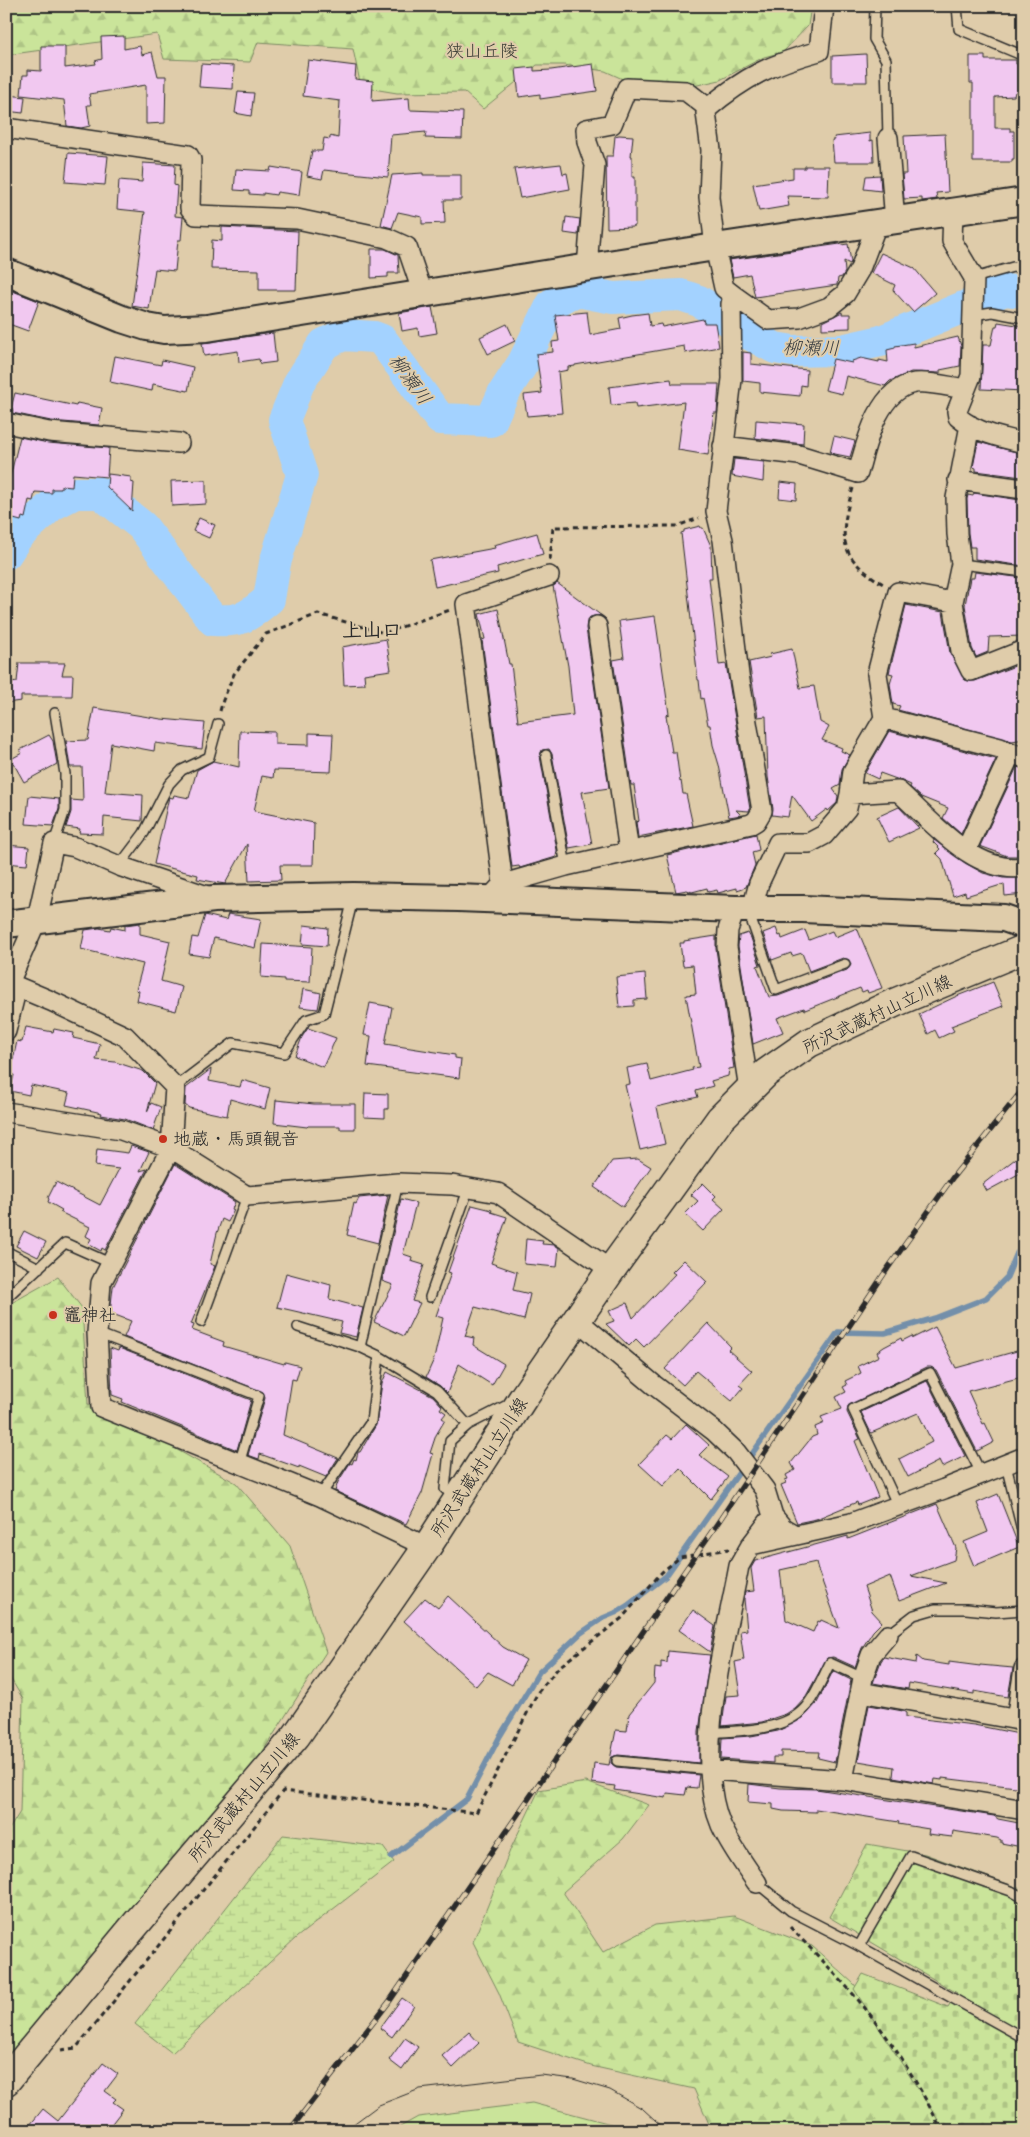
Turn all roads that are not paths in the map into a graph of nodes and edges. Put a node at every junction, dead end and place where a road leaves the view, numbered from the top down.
1 (824, 6) edge
2 (875, 6) edge
3 (956, 6) edge
4 (1024, 56) edge
5 (708, 108) junction
6 (6, 128) edge
7 (888, 138) joint
8 (1024, 201) edge
9 (953, 211) junction
10 (886, 222) junction
11 (715, 247) junction
12 (588, 268) junction
13 (1024, 268) edge
14 (8, 279) edge
15 (974, 281) junction
16 (424, 294) junction
17 (732, 300) junction
18 (973, 312) junction
19 (1024, 318) edge
20 (966, 389) junction
21 (6, 423) edge
22 (970, 425) junction
23 (1024, 442) edge
24 (179, 443) dead end
25 (723, 446) junction
26 (958, 480) junction
27 (1024, 488) edge
28 (961, 564) junction
29 (1024, 572) edge
30 (549, 576) road end
31 (953, 602) junction
32 (597, 626) dead end
33 (1024, 650) edge
34 (55, 713) dead end
35 (884, 718) junction
36 (218, 724) road end
37 (546, 755) dead end
38 (1017, 755) edge
39 (850, 794) junction
40 (756, 821) junction
41 (54, 843) junction
42 (778, 843) junction
43 (966, 850) junction
44 (629, 852) junction
45 (119, 866) junction
46 (566, 866) junction
47 (1024, 867) edge
48 (496, 891) junction
49 (353, 896) junction
50 (214, 899) junction
51 (745, 908) junction
52 (37, 919) junction
53 (6, 924) edge
54 (1024, 925) edge
55 (1024, 949) edge
56 (845, 964) dead end
57 (11, 984) edge
58 (6, 1031) edge
59 (174, 1088) junction
60 (749, 1089) junction
61 (6, 1112) edge
62 (171, 1148) junction
63 (398, 1183) junction
64 (469, 1187) junction
65 (247, 1196) junction
66 (6, 1250) edge
67 (110, 1263) junction
68 (39, 1268) junction
69 (611, 1270) junction
70 (430, 1297) dead end
71 (6, 1298) edge
72 (577, 1320) junction
73 (201, 1322) dead end
74 (298, 1327) dead end
75 (97, 1333) junction
76 (360, 1347) junction
77 (379, 1356) junction
78 (523, 1398) junction
79 (468, 1425) junction
80 (1024, 1457) edge
81 (239, 1464) junction
82 (1006, 1465) junction
83 (982, 1474) junction
84 (320, 1496) junction
85 (458, 1499) junction
86 (898, 1506) junction
87 (773, 1516) junction
88 (795, 1535) junction
89 (1024, 1538) edge
90 (751, 1545) junction
91 (427, 1547) junction
92 (1024, 1610) edge
93 (888, 1635) joint
94 (1024, 1669) edge
95 (862, 1685) junction
96 (1020, 1720) edge
97 (711, 1733) junction
98 (616, 1761) dead end
99 (711, 1770) junction
100 (843, 1780) junction
101 (1024, 1810) edge
102 (757, 1883) joint
103 (1024, 1898) edge
104 (859, 1946) junction
105 (1024, 2038) edge
106 (6, 2081) edge

1 - 5 street
2 - 7 lane
3 - 4 lane
5 - 11 street
5 - 12 street
6 - 16 street
7 - 10 street
8 - 9 street
9 - 10 street
9 - 15 street
10 - 11 street
10 - 17 street
11 - 12 street
11 - 17 street
12 - 16 street
13 - 15 lane
14 - 16 street
15 - 18 street
17 - 25 street
18 - 19 lane
18 - 20 street
20 - 22 street
20 - 25 street
21 - 24 street
22 - 23 street
22 - 26 street
25 - 40 street
26 - 27 street
26 - 28 street
28 - 29 lane
28 - 31 street
30 - 48 street
31 - 33 street
31 - 35 street
32 - 44 street
34 - 41 lane
35 - 38 street
35 - 39 street
36 - 45 lane
37 - 46 lane
38 - 43 street
39 - 42 street
39 - 43 street
40 - 42 street
40 - 44 street
41 - 45 street
41 - 52 street
42 - 51 street
43 - 47 street
44 - 46 street
45 - 50 street
46 - 48 street
48 - 49 street
48 - 51 street
49 - 50 street
49 - 59 lane
50 - 52 street
51 - 54 street
51 - 56 lane
51 - 60 street
52 - 53 street
52 - 57 street
55 - 60 main road, 所沢武蔵村山立川線
57 - 58 street
57 - 59 street
59 - 62 street
60 - 69 main road, 所沢武蔵村山立川線
61 - 62 street
62 - 65 street
62 - 67 street
63 - 64 street
63 - 65 street
63 - 76 lane
64 - 69 street
64 - 70 lane
65 - 73 lane
66 - 68 lane
67 - 68 lane
67 - 75 street
68 - 71 lane
69 - 72 main road, 所沢武蔵村山立川線
72 - 78 main road, 所沢武蔵村山立川線
72 - 87 street
74 - 76 lane
75 - 81 street
75 - 81 lane
76 - 77 lane
77 - 79 lane
77 - 84 lane
78 - 79 lane
78 - 85 main road, 所沢武蔵村山立川線
79 - 85 lane
80 - 82 street
81 - 84 street
82 - 83 street
82 - 89 lane
83 - 86 street
83 - 86 lane
84 - 91 street
85 - 91 main road, 所沢武蔵村山立川線
86 - 88 street
87 - 88 street
87 - 90 street
88 - 90 street
90 - 97 street
91 - 106 main road, 所沢武蔵村山立川線
92 - 93 lane
93 - 95 street
94 - 96 street
95 - 96 street
95 - 97 lane
95 - 100 street
97 - 99 street
98 - 99 lane
99 - 100 street
99 - 102 street
100 - 101 street
102 - 104 lane
103 - 104 lane
104 - 105 lane

